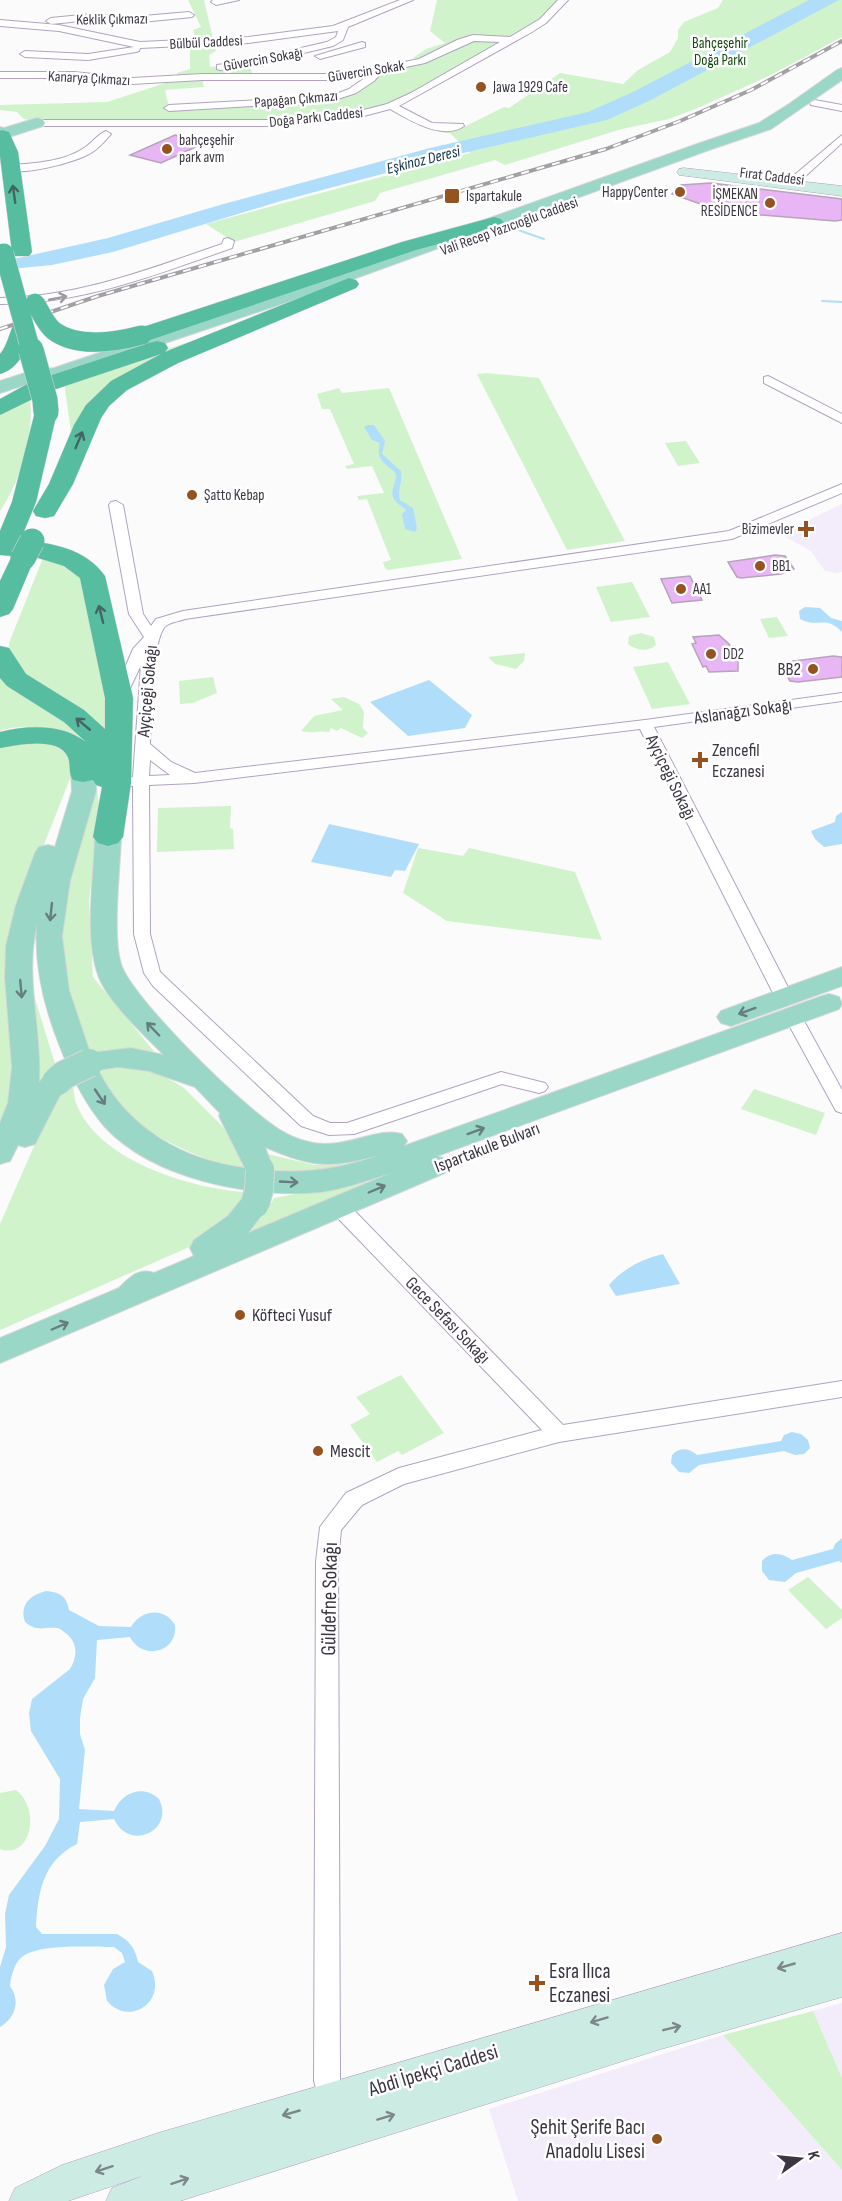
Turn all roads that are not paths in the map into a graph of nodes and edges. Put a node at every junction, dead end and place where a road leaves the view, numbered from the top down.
1 (234, 0) edge
2 (563, 0) edge
3 (576, 0) edge
4 (403, 1) edge
5 (216, 2) dead end
6 (376, 14) junction
7 (189, 15) dead end
8 (0, 23) edge
9 (36, 25) junction
10 (344, 26) junction
11 (549, 26) dead end
12 (0, 29) edge
13 (359, 30) dead end
14 (72, 32) junction
15 (512, 40) junction
16 (140, 45) junction
17 (362, 45) dead end
18 (301, 52) junction
19 (25, 54) dead end
20 (378, 71) junction
21 (842, 73) edge
22 (0, 75) edge
23 (178, 79) junction
24 (842, 83) edge
25 (815, 103) junction
26 (392, 106) junction
27 (169, 108) dead end
28 (842, 108) edge
29 (37, 123) joint
30 (459, 126) dead end
31 (106, 134) dead end
32 (1, 135) edge
33 (842, 138) edge
34 (702, 163) junction
35 (11, 168) junction
36 (677, 168) junction
37 (796, 179) junction
38 (842, 184) edge
39 (842, 191) edge
40 (0, 220) edge
41 (494, 223) junction
42 (228, 241) dead end
43 (13, 252) junction
44 (349, 284) junction
45 (0, 301) edge
46 (35, 303) junction
47 (23, 327) junction
48 (0, 368) edge
49 (57, 373) junction
50 (768, 380) dead end
51 (0, 387) edge
52 (0, 398) edge
53 (0, 408) edge
54 (53, 411) junction
55 (842, 419) edge
56 (842, 488) edge
57 (116, 505) dead end
58 (34, 507) junction
59 (11, 545) edge
60 (2, 605) edge
61 (0, 633) edge
62 (151, 637) junction
63 (109, 648) junction
64 (140, 649) junction
65 (0, 654) edge
66 (842, 697) edge
67 (119, 698) junction
68 (645, 724) junction
69 (0, 740) edge
70 (142, 745) junction
71 (83, 774) junction
72 (195, 778) junction
73 (129, 782) junction
74 (108, 837) junction
75 (842, 976) edge
76 (784, 997) junction
77 (836, 1001) edge
78 (798, 1025) junction
79 (209, 1086) junction
80 (539, 1087) junction
81 (842, 1107) edge
82 (232, 1108) junction
83 (0, 1154) edge
84 (0, 1170) edge
85 (338, 1206) junction
86 (130, 1296) junction
87 (2, 1350) edge
88 (842, 1389) edge
89 (559, 1434) junction
90 (842, 1950) edge
91 (842, 1980) edge
92 (335, 2116) junction
93 (28, 2201) edge
94 (124, 2201) edge

1 - 5 street
2 - 15 street, Doğa Parkı Caddesi
3 - 11 street
4 - 6 street, Bülbül Caddesi
6 - 10 street, Bülbül Caddesi
6 - 13 street
7 - 9 street, Keklik Çıkmazı
8 - 9 street, Bülbül Caddesi
9 - 14 street, Bülbül Caddesi
10 - 16 street, Bülbül Caddesi
10 - 18 street, Güvercin Sokağı
12 - 14 street
14 - 16 street, Bülbül Caddesi
15 - 20 street, Güvercin Sokak
15 - 26 street, Doğa Parkı Caddesi
16 - 19 street
17 - 18 street
18 - 23 street, Güvercin Sokağı
20 - 23 street, Güvercin Sokak
20 - 27 street, Papağan Çıkmazı
21 - 36 main road, Vali Recep Yazıcıoğlu Caddesi
22 - 23 street, Kanarya Çıkmazı
24 - 25 main road
25 - 28 street
25 - 34 main road
26 - 29 street, Doğa Parkı Caddesi
26 - 30 street
29 - 32 main road
31 - 35 street
32 - 35 highway
33 - 37 street
34 - 36 main road
34 - 37 street, Fırat Caddesi
43 -> 35 highway
36 - 39 street, Fırat Caddesi
36 - 41 main road, Vali Recep Yazıcıoğlu Caddesi
36 - 44 main road, Vali Recep Yazıcıoğlu Caddesi
37 - 38 street, Fırat Caddesi
40 - 43 highway
41 - 46 highway, bridge
41 - 49 main road, Vali Recep Yazıcıoğlu Caddesi
45 -> 42 street
43 - 46 highway
43 - 47 highway, bridge
44 - 53 highway
58 -> 44 highway
46 - 54 highway
47 - 48 highway
47 - 54 highway, bridge
49 - 51 main road, Vali Recep Yazıcıoğlu Caddesi
49 - 52 highway
50 - 55 street
54 - 58 highway
56 - 62 street, Ayçiçeği Sokağı
57 - 62 street
58 - 59 highway
58 - 59 highway
59 - 60 highway
63 -> 59 highway
60 - 61 highway
62 - 64 street
62 - 70 street, Ayçiçeği Sokağı
63 - 64 street
63 - 67 highway
64 - 67 street
74 -> 65 highway
66 - 68 street, Aslanağzı Sokağı
67 - 73 highway
68 - 72 street, Ayçiçeği Sokağı
68 - 76 street, Ayçiçeği Sokağı
69 - 71 highway
70 - 72 street, Ayçiçeği Sokağı
70 - 73 street
71 -> 77 main road
71 -> 83 main road
72 - 73 street
73 - 74 highway
73 - 80 street
79 -> 74 main road
75 - 76 main road
76 -> 80 main road
77 - 78 main road, Ispartakule Bulvarı
78 - 81 street
85 -> 78 main road, Ispartakule Bulvarı
79 - 82 main road
79 - 84 main road, bridge
80 - 82 main road
82 - 86 main road, bridge
85 - 86 main road, Ispartakule Bulvarı
85 - 89 street, Gece Sefası Sokağı
87 -> 86 main road, Ispartakule Bulvarı
88 - 89 street, Güldefne Sokağı
89 - 92 street, Güldefne Sokağı
90 -> 92 street, Abdi İpekçi Caddesi
92 -> 91 street, Abdi İpekçi Caddesi
92 -> 93 street, Abdi İpekçi Caddesi
94 -> 92 street, Abdi İpekçi Caddesi

